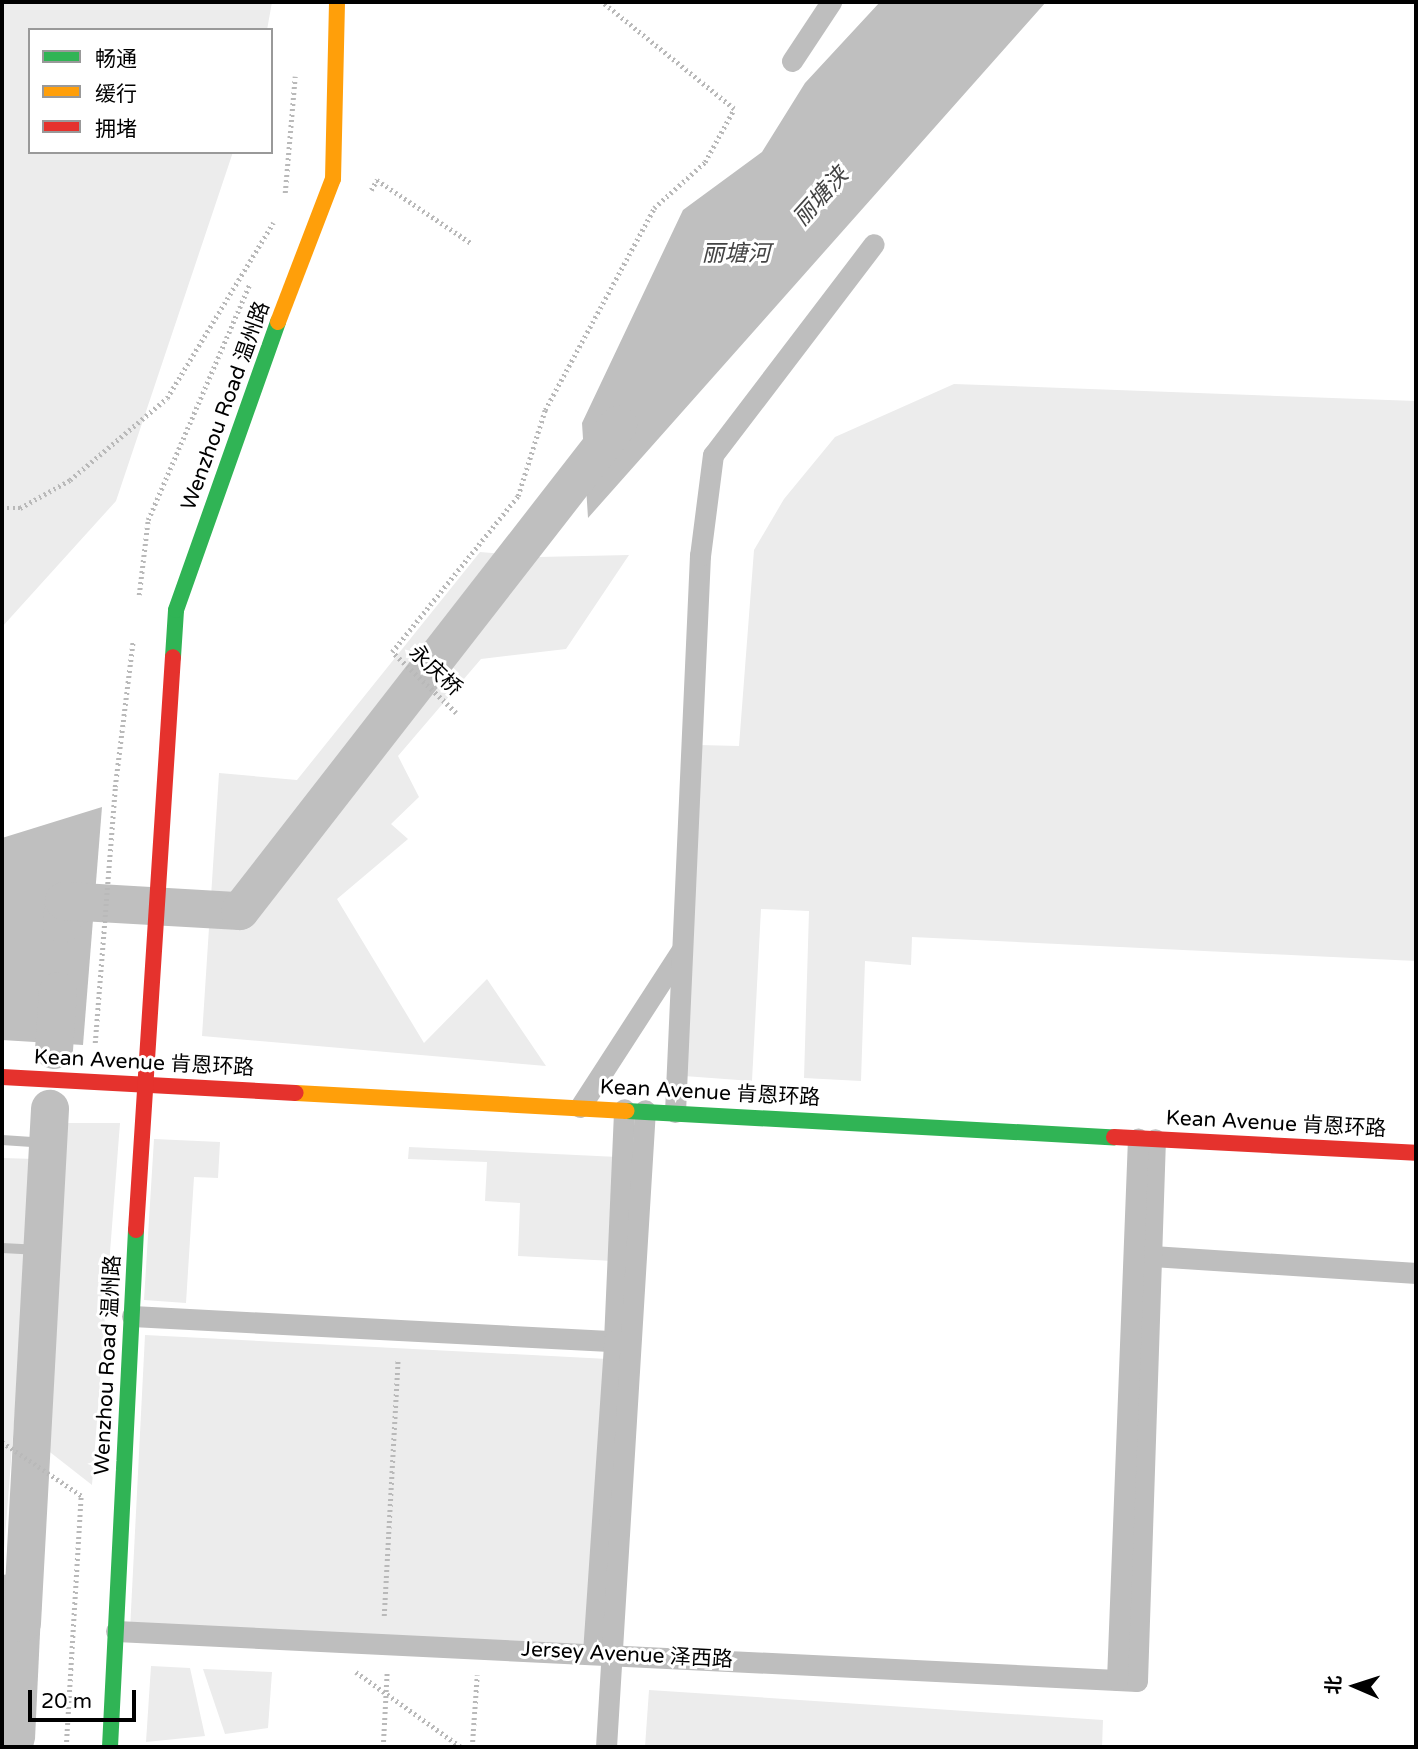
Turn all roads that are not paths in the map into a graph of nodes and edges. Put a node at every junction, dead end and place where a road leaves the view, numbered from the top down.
1 (337, 2) edge
2 (831, 2) edge
3 (792, 61) dead end
4 (874, 244) dead end
5 (682, 949) junction
6 (2, 1077) edge
7 (144, 1084) junction
8 (580, 1107) junction
9 (635, 1110) junction
10 (675, 1112) junction
11 (1147, 1139) junction
12 (1416, 1153) edge
13 (1152, 1256) junction
14 (1416, 1273) edge
15 (132, 1316) junction
16 (614, 1340) junction
17 (116, 1631) junction
18 (602, 1654) junction
19 (1127, 1680) junction
20 (110, 1747) edge
21 (606, 1747) edge

1 - 7 street, Wenzhou Road 温州路
2 - 3 lane
4 - 5 lane
5 - 8 lane
5 - 10 lane
6 - 7 street, Kean Avenue 肯恩环路
7 - 8 street, Kean Avenue 肯恩环路
7 - 15 street, Wenzhou Road 温州路
8 - 9 street, Kean Avenue 肯恩环路
9 - 10 street, Kean Avenue 肯恩环路
9 - 16 lane
9 - 18 lane
10 - 11 street, Kean Avenue 肯恩环路
11 - 12 street, Kean Avenue 肯恩环路
11 - 13 lane
11 - 19 lane
13 - 14 lane
13 - 19 lane
15 - 16 lane
15 - 17 street, Wenzhou Road 温州路
16 - 18 lane
17 - 18 lane, Jersey Avenue 泽西路
17 - 20 street, Wenzhou Road 温州路
18 - 19 lane, Jersey Avenue 泽西路
18 - 21 lane

